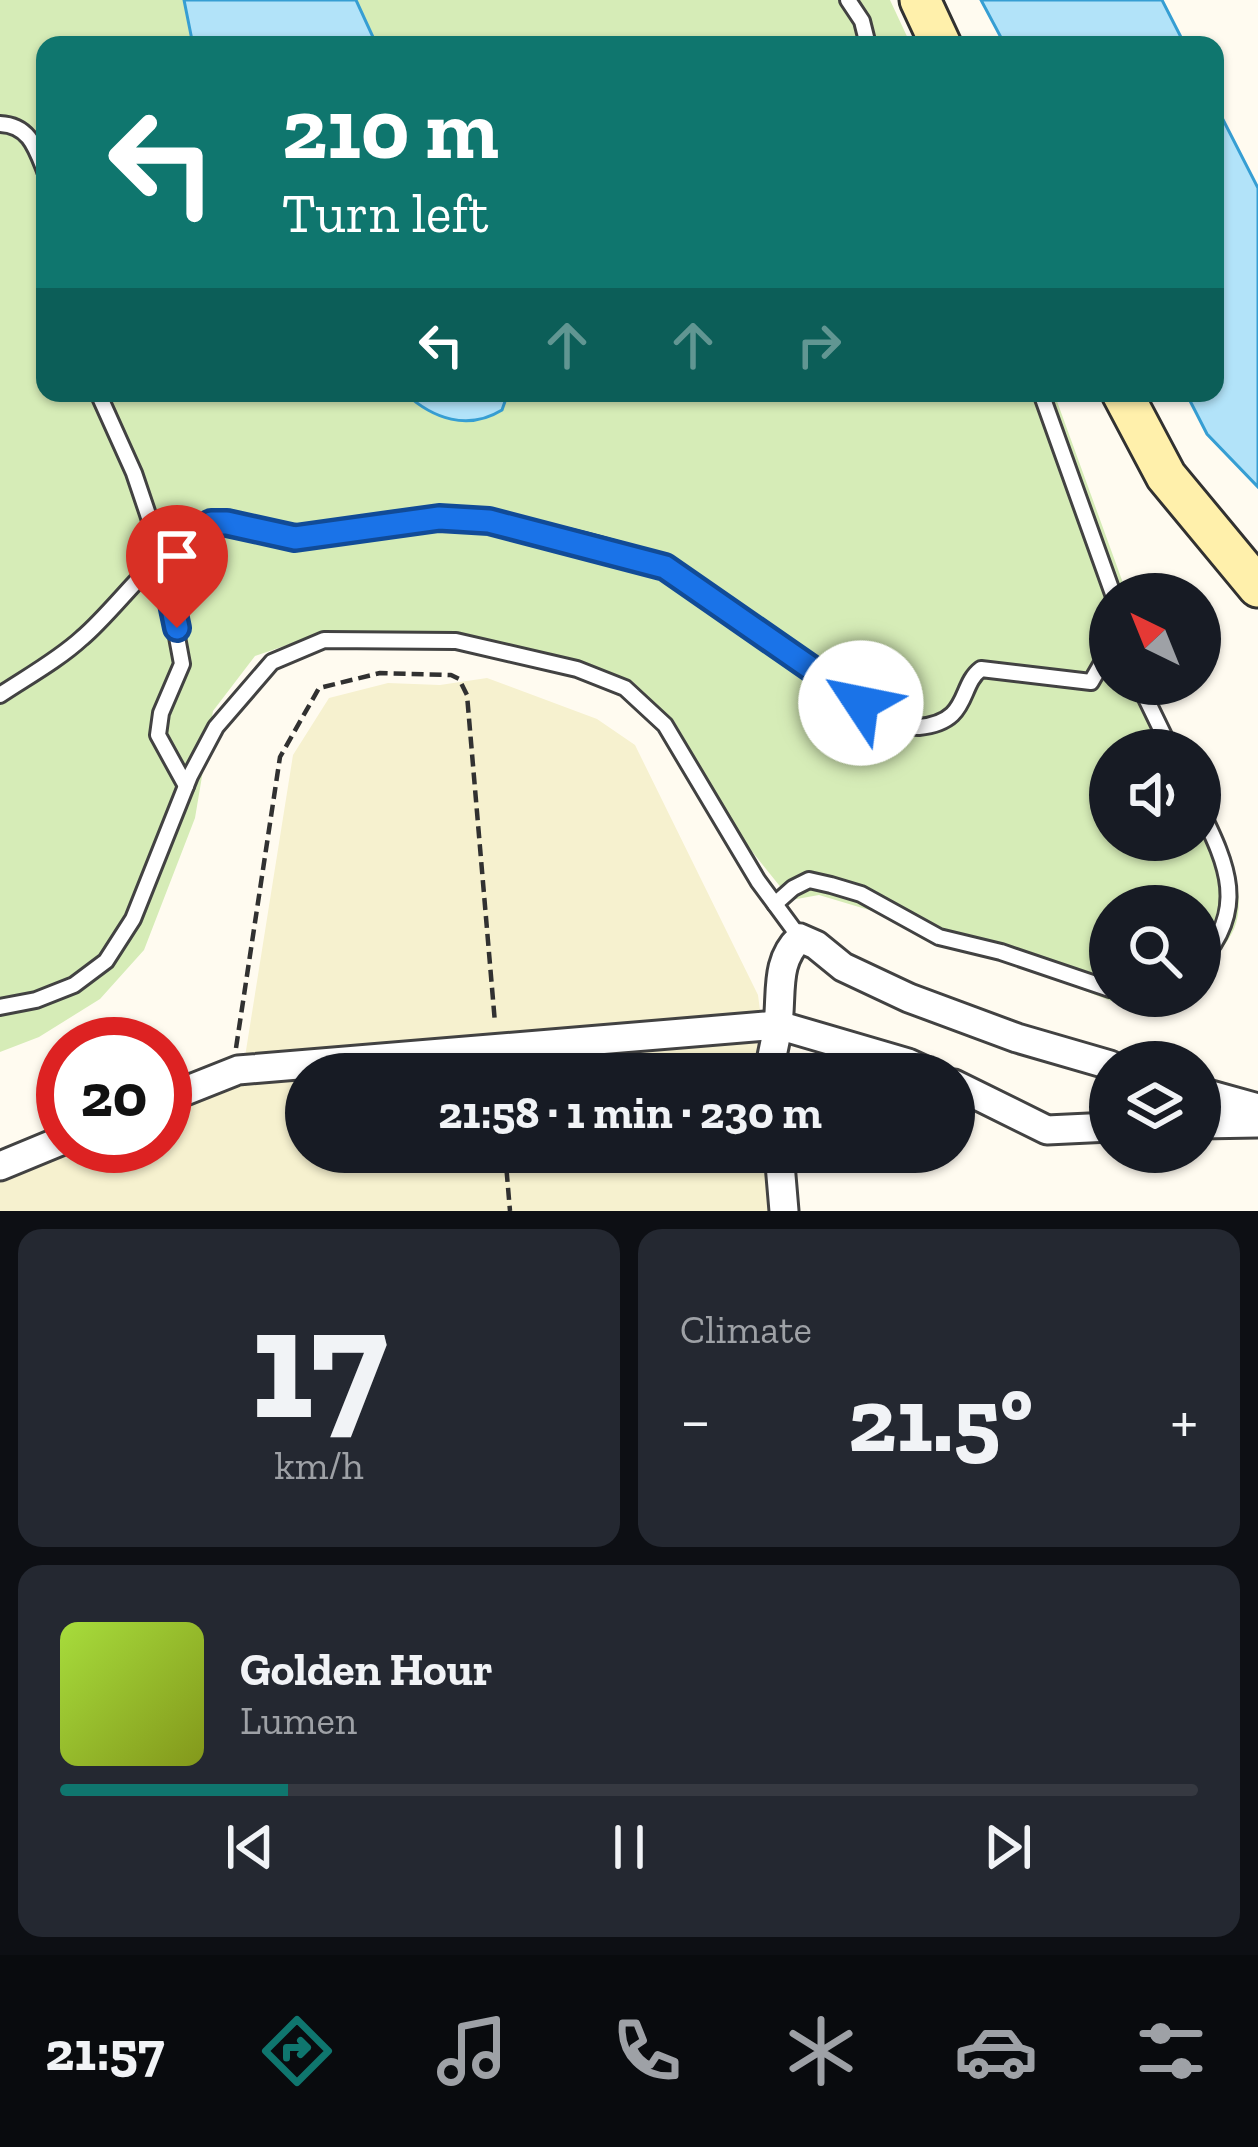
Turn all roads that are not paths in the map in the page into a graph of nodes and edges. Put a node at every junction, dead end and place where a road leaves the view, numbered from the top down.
1 (848, 0) edge
2 (920, 0) edge
3 (866, 36) edge
4 (937, 36) edge
5 (0, 124) edge
6 (36, 147) edge
7 (102, 402) edge
8 (1044, 402) edge
9 (1127, 402) edge
10 (162, 556) junction
11 (1105, 573) edge
12 (1258, 587) edge
13 (1089, 682) edge
14 (0, 695) edge
15 (186, 786) junction
16 (1221, 861) edge
17 (775, 904) junction
18 (1221, 935) edge
19 (800, 938) junction
20 (1089, 982) edge
21 (0, 1007) edge
22 (778, 1025) junction
23 (773, 1053) edge
24 (874, 1053) edge
25 (1089, 1059) edge
26 (192, 1088) edge
27 (975, 1094) edge
28 (1221, 1097) edge
29 (1258, 1108) edge
30 (1258, 1123) edge
31 (1221, 1124) edge
32 (1089, 1128) edge
33 (36, 1152) edge
34 (0, 1166) edge
35 (781, 1173) edge
36 (784, 1211) edge

1 - 3 lane
2 - 4 main road
5 - 6 lane
7 - 10 lane
8 - 11 lane
9 - 12 main road
10 - 13 lane
10 - 14 lane
10 - 15 lane
15 - 17 lane
15 - 21 lane
16 - 18 lane
17 - 19 lane
17 - 20 lane
19 - 22 street
19 - 25 street
22 - 23 street
22 - 24 street
22 - 26 street
27 - 32 street
28 - 29 street
30 - 31 street
33 - 34 street
35 - 36 street

